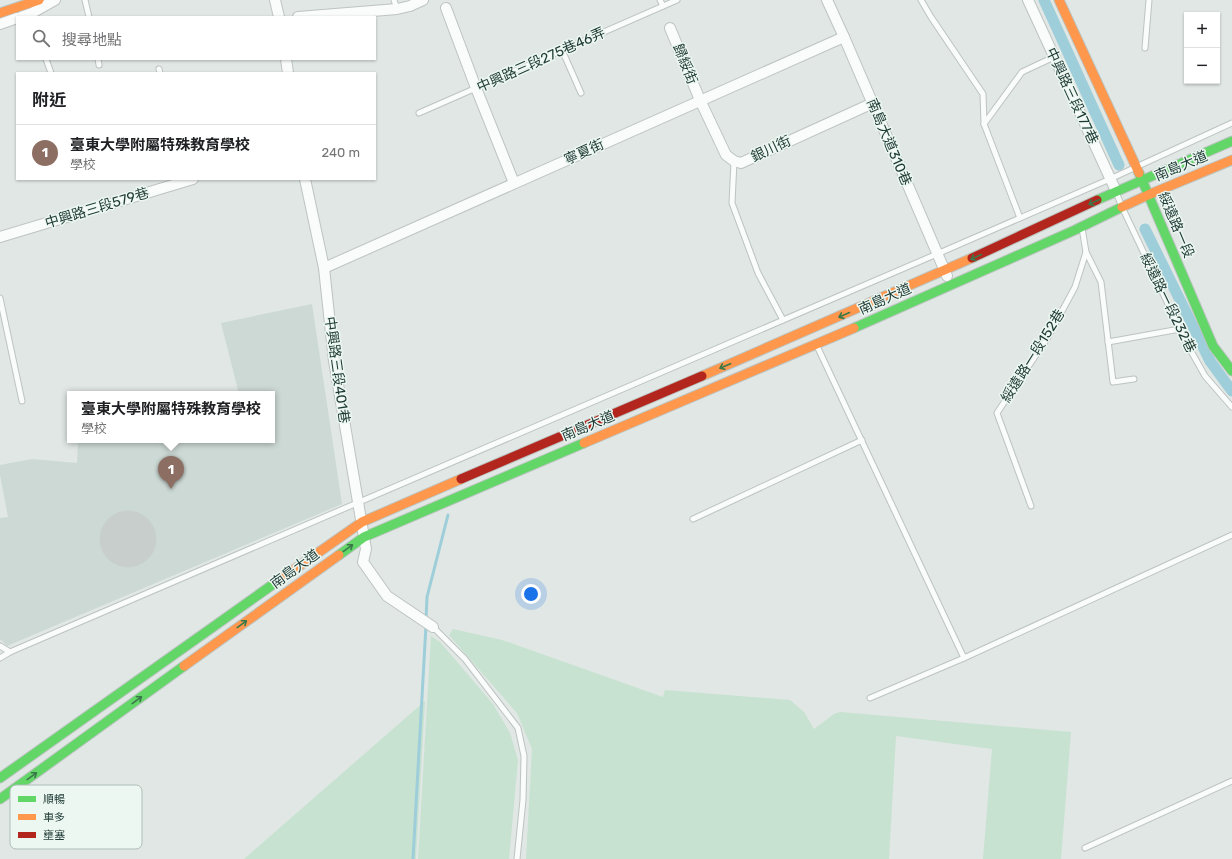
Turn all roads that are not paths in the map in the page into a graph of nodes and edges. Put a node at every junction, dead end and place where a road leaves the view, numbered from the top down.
1 (39, 0) edge
2 (55, 0) edge
3 (85, 0) edge
4 (276, 0) edge
5 (423, 0) edge
6 (660, 0) edge
7 (677, 0) edge
8 (827, 0) edge
9 (921, 0) edge
10 (1028, 0) edge
11 (1060, 0) edge
12 (1149, 0) edge
13 (395, 4) edge
14 (663, 6) junction
15 (446, 8) dead end
16 (32, 11) edge
17 (0, 13) edge
18 (23, 16) edge
19 (89, 16) edge
20 (279, 16) edge
21 (305, 16) edge
22 (16, 18) edge
23 (0, 24) edge
24 (670, 28) dead end
25 (844, 37) junction
26 (1145, 48) dead end
27 (562, 50) junction
28 (1054, 57) junction
29 (46, 60) edge
30 (286, 60) edge
31 (51, 72) edge
32 (288, 72) edge
33 (476, 88) junction
34 (581, 93) dead end
35 (700, 100) junction
36 (873, 103) junction
37 (419, 113) dead end
38 (1232, 123) edge
39 (984, 124) junction
40 (1232, 141) edge
41 (1232, 160) edge
42 (734, 161) junction
43 (1136, 166) junction
44 (1110, 178) junction
45 (305, 180) edge
46 (181, 181) edge
47 (1142, 181) junction
48 (514, 183) junction
49 (1116, 191) junction
50 (1148, 195) junction
51 (1122, 207) junction
52 (1020, 218) junction
53 (1082, 226) junction
54 (0, 237) edge
55 (1086, 252) junction
56 (937, 254) junction
57 (324, 268) junction
58 (945, 271) junction
59 (952, 284) junction
60 (0, 298) edge
61 (783, 320) junction
62 (1180, 329) junction
63 (1108, 342) junction
64 (817, 344) junction
65 (1232, 371) edge
66 (1134, 379) dead end
67 (22, 401) dead end
68 (1232, 407) edge
69 (862, 440) junction
70 (358, 503) junction
71 (1032, 506) dead end
72 (693, 519) dead end
73 (362, 522) junction
74 (1232, 535) edge
75 (364, 536) junction
76 (433, 627) joint
77 (0, 646) edge
78 (10, 652) junction
79 (0, 658) edge
80 (964, 658) junction
81 (870, 698) dead end
82 (0, 778) edge
83 (1232, 781) edge
84 (19, 785) edge
85 (10, 792) edge
86 (0, 799) edge
87 (1085, 848) dead end
88 (517, 859) edge

1 - 16 street
2 - 16 street
3 - 19 lane
4 - 20 street
5 - 13 street
6 - 14 lane
7 - 14 lane, 中興路三段275巷46弄
8 - 25 street, 南島大道310巷
9 - 39 lane
10 - 28 street, 中興路三段177巷
11 - 43 street, 綏遠路一段
12 - 26 lane
13 - 21 street
14 - 27 lane, 中興路三段275巷46弄
15 - 33 street
16 - 17 street
16 - 18 street
22 - 23 street
24 - 35 street, 歸綏街
25 - 35 street, 寧夏街
25 - 36 street, 南島大道310巷
27 - 33 lane, 中興路三段275巷46弄
27 - 34 lane
28 - 39 lane
28 - 44 street, 中興路三段177巷
29 - 31 lane
30 - 32 street
33 - 37 lane, 中興路三段275巷46弄
33 - 48 street
35 - 42 street, 銀川街
35 - 48 street, 寧夏街
36 - 42 street, 銀川街
36 - 56 street, 南島大道310巷
38 - 43 lane
39 - 52 lane
40 - 47 street, 南島大道
41 - 50 street, 南島大道
42 - 61 lane
43 - 44 lane
43 - 47 street, 綏遠路一段
44 - 49 street, 中興路三段177巷
44 - 52 lane
45 - 57 street, 中興路三段401巷
46 - 54 street, 中興路三段579巷
47 - 49 street, 南島大道
47 - 50 street, 綏遠路一段
48 - 57 street, 寧夏街
49 - 51 lane, 綏遠路一段232巷
49 -> 58 street, 南島大道
50 - 51 street, 南島大道
50 - 65 street, 綏遠路一段
51 - 53 street, 南島大道
51 - 62 lane, 綏遠路一段232巷
52 - 56 lane
53 - 55 lane, 綏遠路一段152巷
53 - 59 street, 南島大道
55 - 63 lane
55 - 71 lane, 綏遠路一段152巷
56 - 58 street, 南島大道310巷
56 - 61 lane
57 - 70 street, 中興路三段401巷
58 - 59 street, 南島大道310巷
58 -> 73 street, 南島大道
59 - 64 street, 南島大道
60 - 67 lane
61 - 70 lane
62 - 63 lane
62 - 68 lane, 綏遠路一段232巷
63 - 66 lane
64 - 69 lane
64 - 75 street, 南島大道
69 - 72 lane
69 - 80 lane
70 - 73 street, 中興路三段401巷
70 - 78 lane
73 - 75 street, 中興路三段401巷
73 - 82 street, 南島大道
74 - 80 lane
75 - 76 street, 中興路三段401巷
84 -> 75 street, 南島大道
76 - 88 lane
77 - 78 lane
78 - 79 lane
80 - 81 lane
83 - 87 lane
86 -> 85 street, 南島大道

